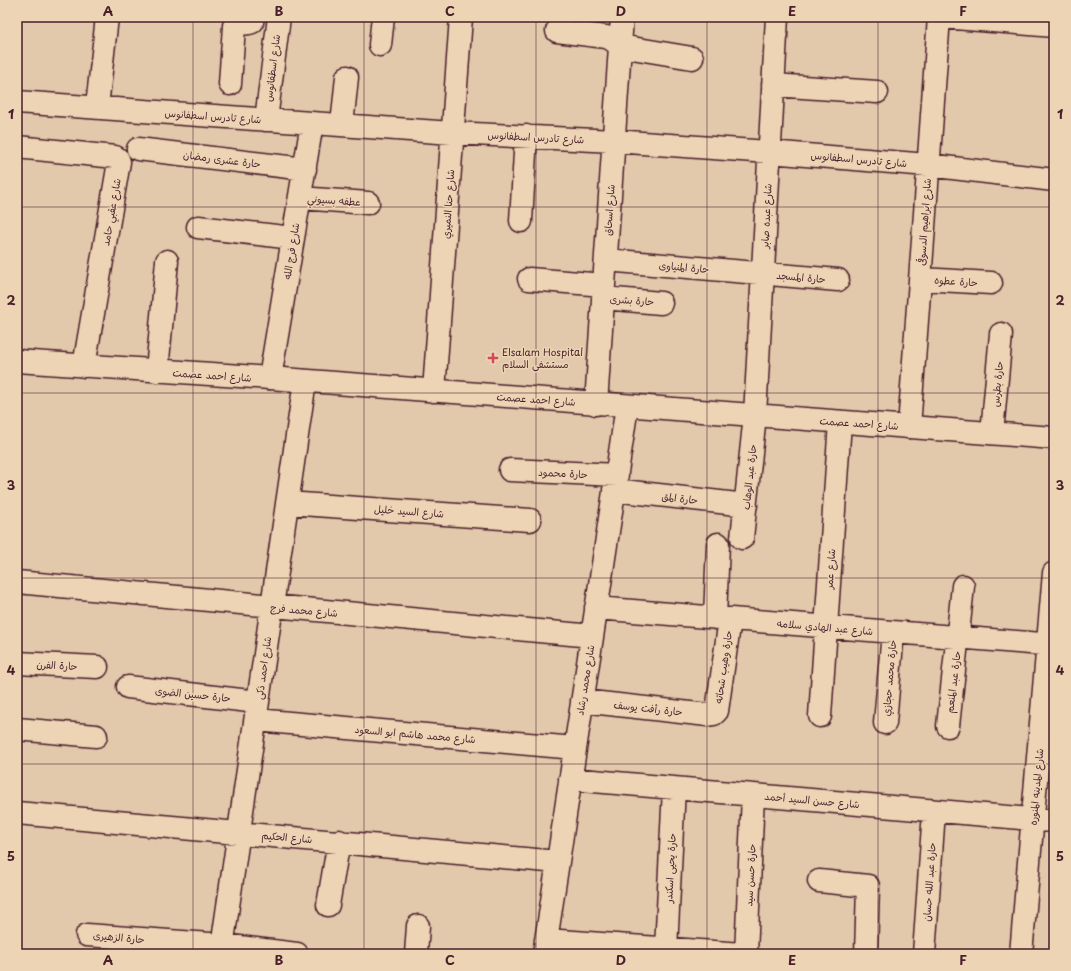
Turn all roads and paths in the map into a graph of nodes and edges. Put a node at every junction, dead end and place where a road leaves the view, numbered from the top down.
1 (107, 17) edge
2 (253, 17) edge
3 (279, 17) edge
4 (383, 17) edge
5 (460, 17) edge
6 (622, 17) edge
7 (777, 17) edge
8 (939, 17) edge
9 (942, 17) edge
10 (1054, 26) edge
11 (557, 32) dead end
12 (380, 45) dead end
13 (620, 46) junction
14 (692, 58) dead end
15 (347, 77) dead end
16 (230, 84) dead end
17 (773, 85) junction
18 (877, 92) dead end
19 (17, 102) edge
20 (97, 108) junction
21 (266, 120) junction
22 (312, 123) junction
23 (342, 125) junction
24 (452, 133) junction
25 (526, 136) junction
26 (614, 140) junction
27 (17, 147) edge
28 (138, 149) dead end
29 (769, 152) junction
30 (928, 165) junction
31 (305, 168) junction
32 (1054, 180) edge
33 (300, 198) junction
34 (368, 203) dead end
35 (521, 221) dead end
36 (198, 227) dead end
37 (293, 238) junction
38 (606, 260) junction
39 (167, 261) dead end
40 (763, 273) junction
41 (529, 279) dead end
42 (921, 279) junction
43 (838, 280) dead end
44 (991, 283) dead end
45 (604, 292) junction
46 (661, 302) dead end
47 (1001, 334) dead end
48 (17, 361) edge
49 (84, 366) junction
50 (157, 371) junction
51 (270, 378) junction
52 (305, 381) junction
53 (434, 391) junction
54 (596, 404) junction
55 (627, 406) junction
56 (755, 416) junction
57 (840, 422) junction
58 (909, 427) junction
59 (992, 434) junction
60 (1054, 438) edge
61 (510, 470) dead end
62 (615, 483) junction
63 (287, 503) junction
64 (746, 505) junction
65 (530, 520) dead end
66 (742, 538) dead end
67 (718, 544) dead end
68 (1054, 573) edge
69 (17, 582) edge
70 (963, 586) dead end
71 (272, 607) junction
72 (596, 608) junction
73 (722, 619) junction
74 (826, 627) junction
75 (893, 632) junction
76 (592, 636) junction
77 (958, 638) junction
78 (1051, 645) edge
79 (17, 663) edge
80 (97, 667) dead end
81 (128, 687) dead end
82 (582, 701) junction
83 (257, 711) junction
84 (714, 714) joint
85 (820, 716) dead end
86 (885, 723) dead end
87 (948, 726) dead end
88 (17, 729) edge
89 (96, 736) dead end
90 (1047, 739) edge
91 (575, 748) junction
92 (570, 779) junction
93 (674, 788) junction
94 (754, 795) junction
95 (934, 811) junction
96 (17, 813) edge
97 (1044, 820) edge
98 (240, 832) junction
99 (339, 842) junction
100 (558, 862) junction
101 (819, 881) dead end
102 (328, 905) dead end
103 (418, 926) dead end
104 (87, 934) dead end
105 (545, 947) edge
106 (666, 949) junction
107 (222, 950) edge
108 (297, 954) edge
109 (416, 954) edge
110 (742, 954) edge
111 (746, 954) edge
112 (866, 954) edge
113 (924, 954) edge
114 (1021, 954) edge

1 - 20 street
2 - 16 street
3 - 21 street, شارع اسطفانوس
4 - 12 street
5 - 24 street, شارع حنا النميري
6 - 13 street, شارع اسحاق
7 - 17 street, شارع عبده صابر
8 - 30 street, شارع ابراهيم الدسوقى
9 - 10 street
11 - 13 street
13 - 14 street
13 - 26 street, شارع اسحاق
15 - 23 street
17 - 18 street
17 - 29 street, شارع عبده صابر
19 - 20 street, شارع تادرس اسطفانوس
20 - 21 street, شارع تادرس اسطفانوس
21 - 22 street, شارع تادرس اسطفانوس
22 - 23 street, شارع تادرس اسطفانوس
22 - 31 street, شارع فرج الله
23 - 24 street, شارع تادرس اسطفانوس
24 - 25 street, شارع تادرس اسطفانوس
24 - 53 street, شارع حنا النميري
25 - 26 street, شارع تادرس اسطفانوس
25 - 35 street
26 - 29 street, شارع تادرس اسطفانوس
26 - 38 street, شارع اسحاق
27 - 49 street, شارع عقبي حامد
28 - 31 street, حارة عشرى رمضان
29 - 30 street, شارع تادرس اسطفانوس
29 - 40 street, شارع عبده صابر
30 - 32 street, شارع تادرس اسطفانوس
30 - 42 street, شارع ابراهيم الدسوقى
31 - 33 street, شارع فرج الله
33 - 34 street, عطفه بسيوني
33 - 37 street, شارع فرج الله
36 - 37 street
37 - 51 street, شارع فرج الله
38 - 40 street, حارة المنياوى
38 - 45 street, شارع اسحاق
39 - 50 street
40 - 43 street, حارة المسجد
40 - 56 street, شارع عبده صابر
41 - 45 street, حارة بشرى
42 - 44 street, حارة عطوه
42 - 58 street, شارع ابراهيم الدسوقى
45 - 46 street, حارة بشرى
45 - 54 street, شارع اسحاق
47 - 59 street, حارة بطرس
48 - 49 street, شارع احمد عصمت
49 - 50 street, شارع احمد عصمت
50 - 51 street, شارع احمد عصمت
51 - 52 street, شارع احمد عصمت
52 - 53 street, شارع احمد عصمت
52 - 63 street, شارع احمد ذكى
53 - 54 street, شارع احمد عصمت
54 - 55 street, شارع احمد عصمت
55 - 56 street, شارع احمد عصمت
55 - 62 street, شارع محمد رشاد
56 - 57 street, شارع احمد عصمت
56 - 64 street, حارة عبد الوهاب
57 - 58 street, شارع احمد عصمت
57 - 74 street, شارع عمر
58 - 59 street, شارع احمد عصمت
59 - 60 street, شارع احمد عصمت
61 - 62 street, حارة محمود
62 - 64 street, حارة المق
62 - 72 street, شارع محمد رشاد
63 - 65 street, شارع السيد خليل
63 - 71 street, شارع احمد ذكى
64 - 66 street, حارة عبد الوهاب
67 - 73 street, حارة وهيب شحاته
68 - 78 street, شارع المدينه المنوره
69 - 71 street, شارع محمد فرج
70 - 77 street, حارة عبد المنعم
71 - 76 street, شارع محمد فرج
71 - 83 street, شارع احمد ذكى
72 - 73 street, شارع عبد الهادي سلامه
72 - 76 street, شارع محمد رشاد
73 - 74 street, شارع عبد الهادي سلامه
73 - 84 street, حارة وهيب شحاته
74 - 75 street, شارع عبد الهادي سلامه
74 - 85 street, شارع عمر
75 - 77 street, شارع عبد الهادي سلامه
75 - 86 street, حارة محمد حجازي
76 - 82 street, شارع محمد رشاد
77 - 78 street, شارع عبد الهادي سلامه
77 - 87 street, حارة عبد المنعم
78 - 90 street, شارع المدينه المنوره
79 - 80 street, حارة الفرن
81 - 83 street, حارة حسين الضوى
82 - 84 street, حارة رأفت يوسف
82 - 91 street, شارع محمد رشاد
83 - 91 street, شارع محمد هاشم ابو السعود
83 - 98 street, شارع احمد ذكى
88 - 89 street
90 - 97 street, شارع المدينه المنوره
91 - 92 street, شارع محمد رشاد
92 - 93 street, شارع حسن السيد أحمد
92 - 100 street, شارع محمد رشاد
93 - 94 street, شارع حسن السيد أحمد
93 - 106 street, حارة يحيى اسكندر
94 - 95 street, شارع حسن السيد أحمد
94 - 111 street, حارة حسن سيد
95 - 97 street, شارع حسن السيد أحمد
95 - 113 street, حارة عبد الله حسان
96 - 98 street, شارع الحكيم
97 - 114 street, شارع المدينه المنوره
98 - 99 street, شارع الحكيم
98 - 107 street, شارع احمد ذكى
99 - 100 street, شارع الحكيم
99 - 102 street
100 - 105 street, شارع محمد رشاد
101 - 112 street
103 - 109 street
104 - 107 street, حارة الزهيرى
105 - 106 street
106 - 110 street
107 - 108 street, حارة الزهيرى

